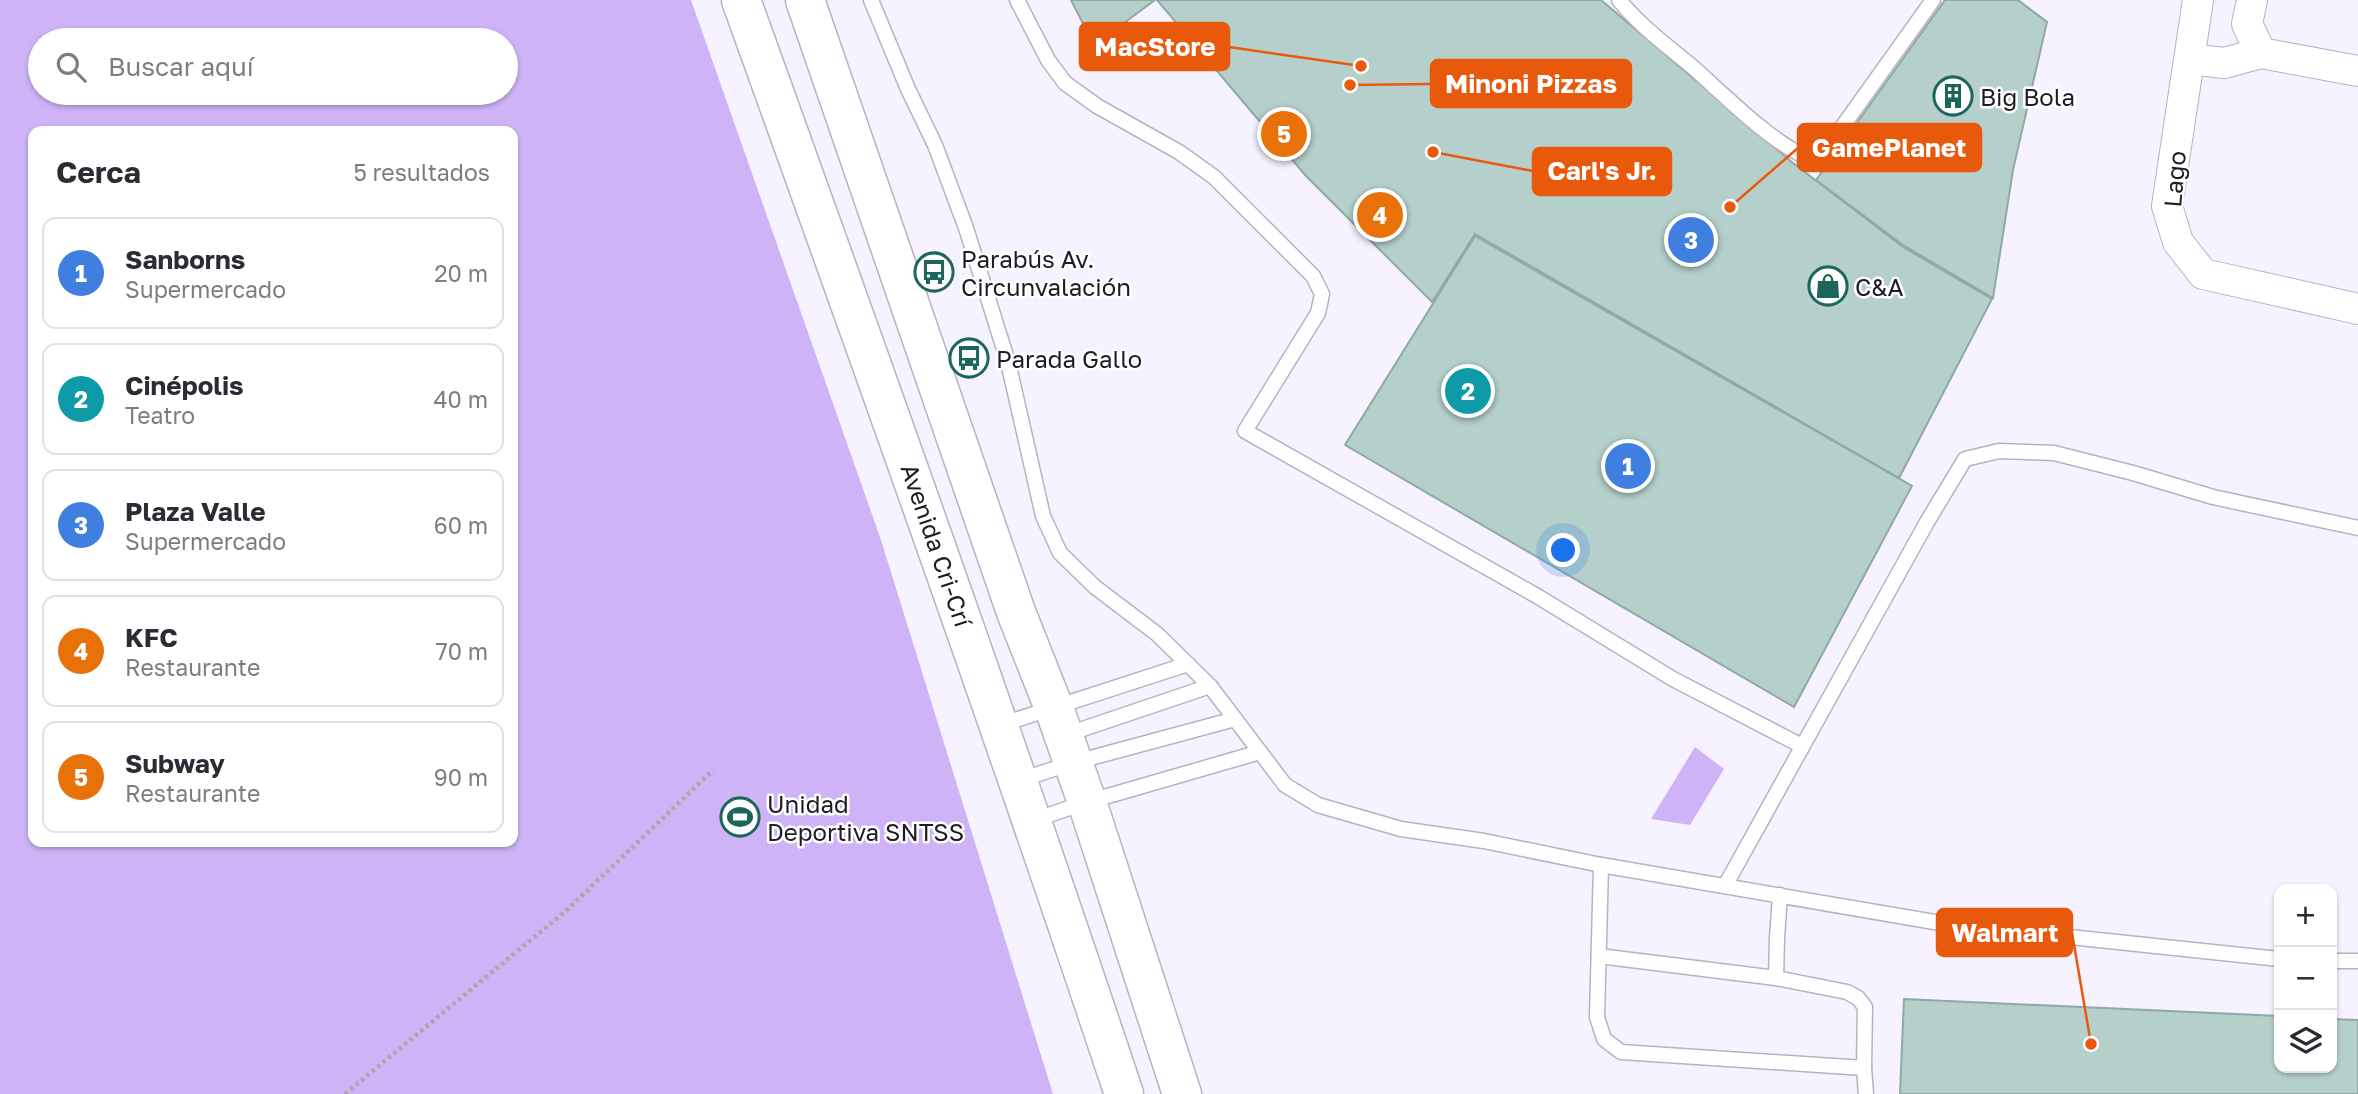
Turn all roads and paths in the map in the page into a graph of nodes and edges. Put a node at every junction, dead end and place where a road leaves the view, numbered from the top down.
1 (741, 0) edge
2 (806, 0) edge
3 (871, 0) edge
4 (1017, 0) edge
5 (1619, 0) edge
6 (1933, 0) edge
7 (2198, 0) edge
8 (2252, 0) edge
9 (2261, 53) junction
10 (2190, 59) junction
11 (2358, 71) edge
12 (2358, 309) edge
13 (925, 511) junction
14 (2358, 528) edge
15 (1016, 612) junction
16 (1188, 664) junction
17 (1210, 686) junction
18 (1235, 719) junction
19 (1000, 725) junction
20 (1063, 735) junction
21 (1802, 746) junction
22 (1260, 752) junction
23 (713, 770) dead end
24 (1018, 780) junction
25 (1087, 803) junction
26 (1033, 821) junction
27 (1601, 864) junction
28 (1725, 886) junction
29 (1780, 895) junction
30 (1599, 956) junction
31 (2274, 958) edge
32 (2337, 961) edge
33 (2358, 961) edge
34 (1776, 978) junction
35 (1864, 1068) junction
36 (345, 1094) edge
37 (1125, 1094) edge
38 (1182, 1094) edge
39 (1866, 1094) edge

1 - 13 main road, Avenida Cri-Crí
2 - 15 main road
3 - 16 lane
4 - 21 lane
5 - 6 lane
7 - 10 street, Lago
8 - 9 street
9 - 10 street
9 - 11 street
10 - 12 street, Lago
13 - 15 main road
13 - 19 main road, Avenida Cri-Crí
14 - 21 lane
15 - 20 main road
16 - 17 lane
16 - 20 lane
17 - 18 lane
17 - 20 lane
18 - 20 lane
18 - 22 lane
19 - 20 lane
19 - 24 main road, Avenida Cri-Crí
20 - 24 lane
20 - 25 main road
21 - 28 lane
22 - 25 lane
22 - 27 lane
23 - 36 path
24 - 26 main road, Avenida Cri-Crí
25 - 26 lane
25 - 38 main road
26 - 37 main road, Avenida Cri-Crí
27 - 28 lane
27 - 30 lane
28 - 29 lane
29 - 31 lane
29 - 34 lane
30 - 34 lane
30 - 35 lane
32 - 33 lane
34 - 35 lane
35 - 39 lane

